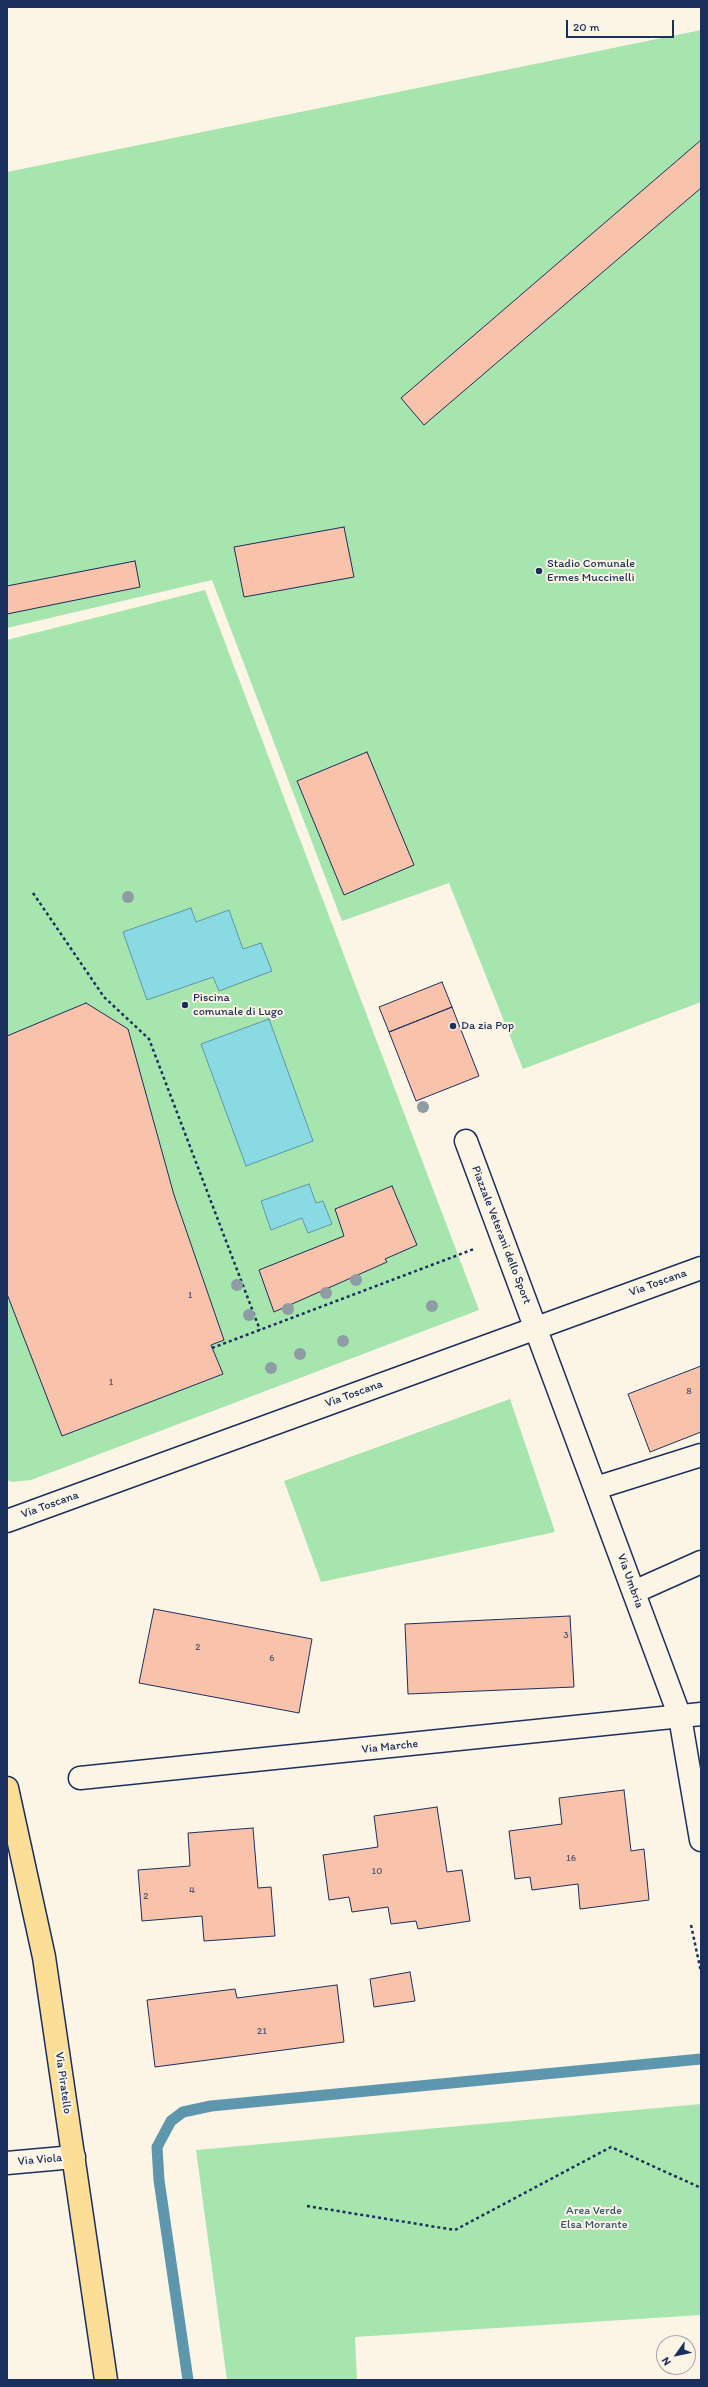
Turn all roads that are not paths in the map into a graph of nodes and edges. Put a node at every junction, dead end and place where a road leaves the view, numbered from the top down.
1 (466, 1141) dead end
2 (701, 1268) edge
3 (537, 1328) junction
4 (701, 1455) edge
5 (596, 1488) junction
6 (7, 1521) edge
7 (701, 1562) edge
8 (634, 1592) junction
9 (690, 1715) edge
10 (80, 1778) dead end
11 (7, 1788) edge
12 (701, 1840) edge
13 (74, 2157) junction
14 (7, 2163) edge
15 (106, 2380) edge

1 - 3 street, Piazzale Veterani dello Sport
2 - 3 street, Via Toscana
3 - 5 street, Via Umbria
3 - 6 street, Via Toscana
4 - 5 street
5 - 8 street, Via Umbria
7 - 8 street
8 - 9 street, Via Umbria
9 - 10 street, Via Marche
9 - 12 street, Via Umbria
11 - 13 main road, Via Piratello
13 - 14 street, Via Viola
13 - 15 main road, Via Piratello

